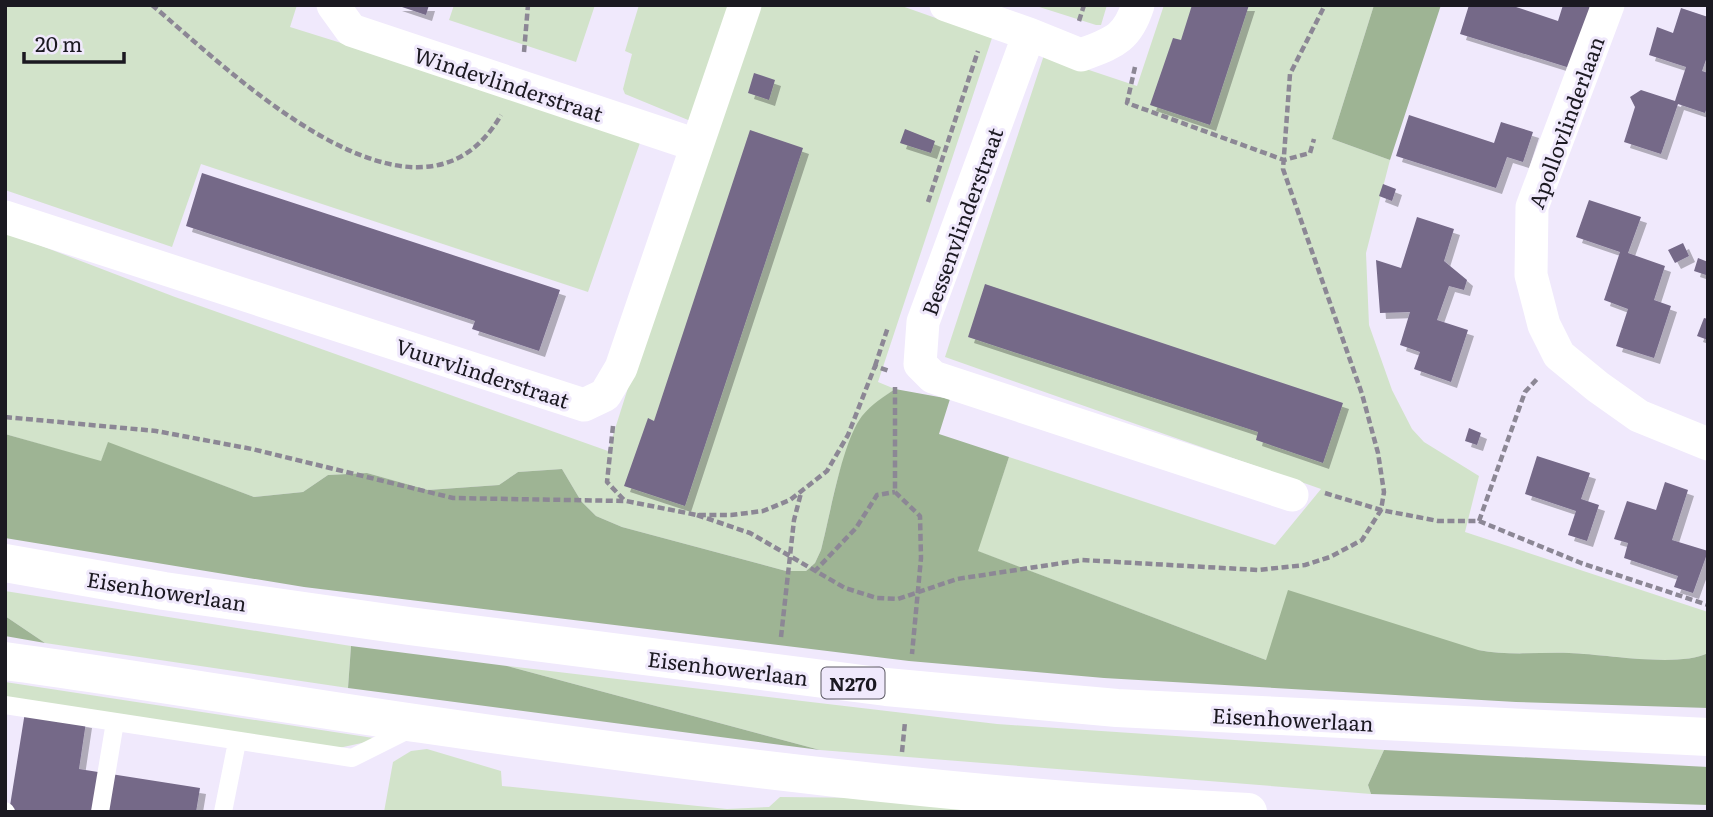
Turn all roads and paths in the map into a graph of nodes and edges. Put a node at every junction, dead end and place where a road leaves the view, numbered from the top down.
1 (152, 5) edge
2 (333, 5) edge
3 (528, 5) edge
4 (745, 5) edge
5 (946, 5) edge
6 (1138, 5) edge
7 (1325, 5) edge
8 (1608, 5) edge
9 (988, 20) junction
10 (1029, 34) junction
11 (1115, 42) junction
12 (519, 86) junction
13 (1314, 139) dead end
14 (696, 145) junction
15 (1283, 160) junction
16 (925, 212) dead end
17 (5, 217) edge
18 (891, 314) dead end
19 (1559, 355) junction
20 (875, 366) junction
21 (895, 372) dead end
22 (895, 386) dead end
23 (604, 396) junction
24 (5, 417) edge
25 (1708, 444) edge
26 (801, 492) junction
27 (895, 492) junction
28 (1292, 495) joint
29 (626, 501) junction
30 (1381, 510) junction
31 (698, 515) junction
32 (1479, 521) junction
33 (790, 557) junction
34 (921, 558) dead end
35 (5, 563) edge
36 (814, 572) junction
37 (1708, 605) edge
38 (5, 661) edge
39 (777, 673) junction
40 (5, 705) edge
41 (114, 722) junction
42 (419, 724) junction
43 (1708, 737) edge
44 (237, 741) junction
45 (100, 812) edge
46 (223, 812) edge
47 (1248, 812) edge

1 - 12 path
2 - 12 street, Windevlinderstraat
3 - 12 path
4 - 14 street
5 - 9 street
6 - 11 street
7 - 15 path
8 - 19 street, Apollovlinderlaan
9 - 10 street
9 - 16 path
10 - 11 street
10 - 28 street, Bessenvlinderstraat
11 - 15 path
12 - 14 street, Windevlinderstraat
13 - 15 path
14 - 23 street
15 - 30 path
17 - 23 street, Vuurvlinderstraat
18 - 20 path
19 - 25 street, Apollovlinderlaan
19 - 32 path
20 - 21 path
20 - 26 path
22 - 27 path
23 - 29 path
24 - 29 path
26 - 31 path
26 - 33 path
27 - 34 path
27 - 36 path
28 - 30 path
29 - 31 path
30 - 32 path
30 - 36 path
31 - 33 path
32 - 37 path
33 - 36 path
33 - 39 path
35 - 39 main road, Eisenhowerlaan / N270
38 - 42 main road
39 - 43 main road, Eisenhowerlaan / N270
40 - 41 lane
41 - 44 lane
41 - 45 lane
42 - 44 lane
42 - 47 main road
44 - 46 lane

